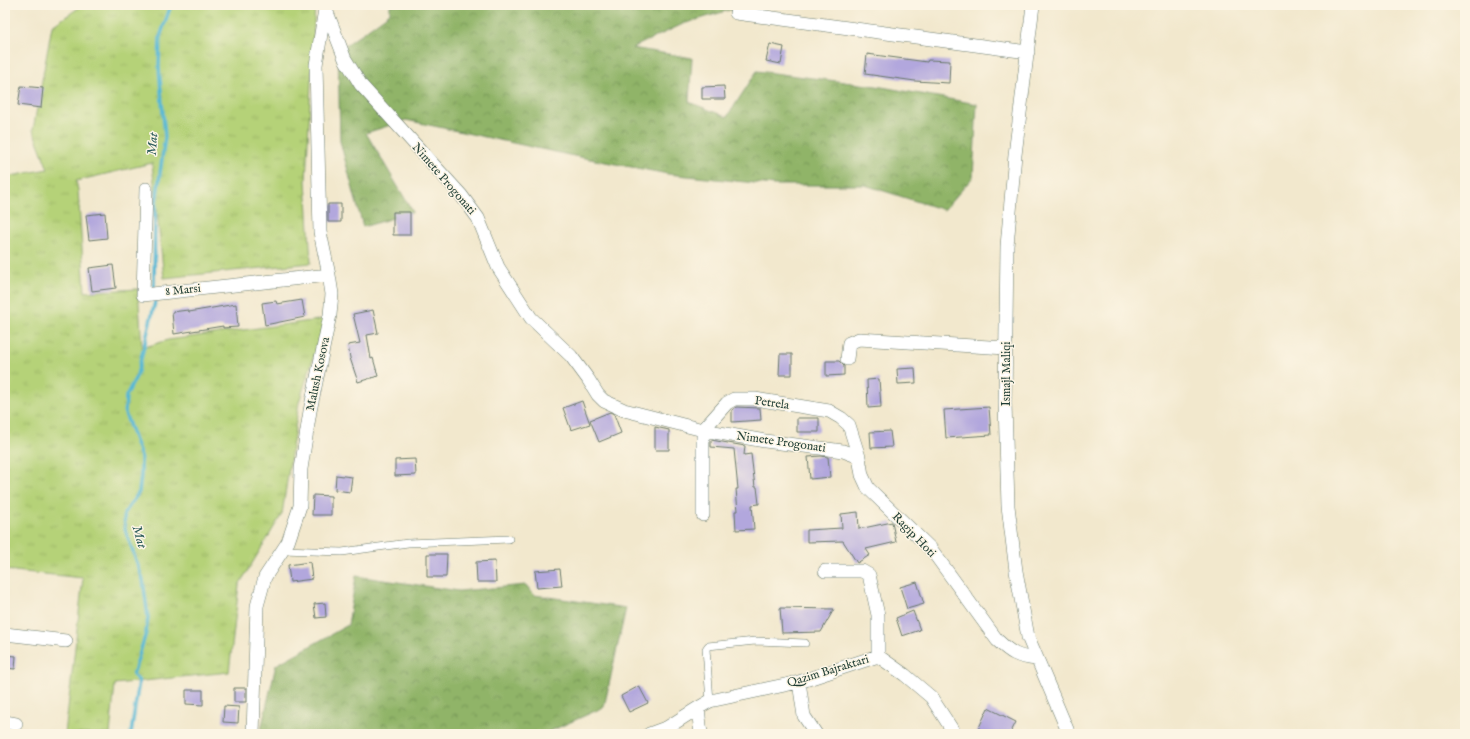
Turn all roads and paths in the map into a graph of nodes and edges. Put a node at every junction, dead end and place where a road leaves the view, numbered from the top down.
1 (1033, 5) edge
2 (325, 6) edge
3 (736, 13) dead end
4 (1028, 52) junction
5 (146, 189) dead end
6 (329, 275) junction
7 (1006, 348) junction
8 (847, 359) dead end
9 (849, 425) joint
10 (703, 430) junction
11 (859, 457) junction
12 (703, 515) dead end
13 (508, 539) dead end
14 (282, 550) junction
15 (825, 571) dead end
16 (5, 634) edge
17 (66, 641) dead end
18 (806, 643) dead end
19 (878, 656) junction
20 (1036, 658) junction
21 (799, 682) junction
22 (710, 701) junction
23 (698, 708) junction
24 (253, 734) edge
25 (649, 734) edge
26 (701, 734) edge
27 (816, 734) edge
28 (955, 734) edge
29 (1069, 734) edge

1 - 4 street, Ismajl Maliqi
2 - 6 street, Malush Kosova
2 - 10 street, Nimete Progonati
3 - 4 street
4 - 7 street, Ismajl Maliqi
5 - 6 street, 8 Marsi
6 - 14 street, Malush Kosova
7 - 8 street
7 - 20 street, Ismajl Maliqi
9 - 10 street, Petrela
9 - 11 street, Ragip Hoti
10 - 11 street, Nimete Progonati
10 - 12 street
11 - 20 street, Ragip Hoti
13 - 14 lane
14 - 24 street, Malush Kosova
15 - 19 street
16 - 17 street
18 - 22 lane
19 - 21 street, Qazim Bajraktari
19 - 28 street, Qazim Bajraktari
20 - 29 street, Ismajl Maliqi
21 - 22 street, Qazim Bajraktari
21 - 27 street
22 - 23 street, Qazim Bajraktari
23 - 25 street, Qazim Bajraktari
23 - 26 street

